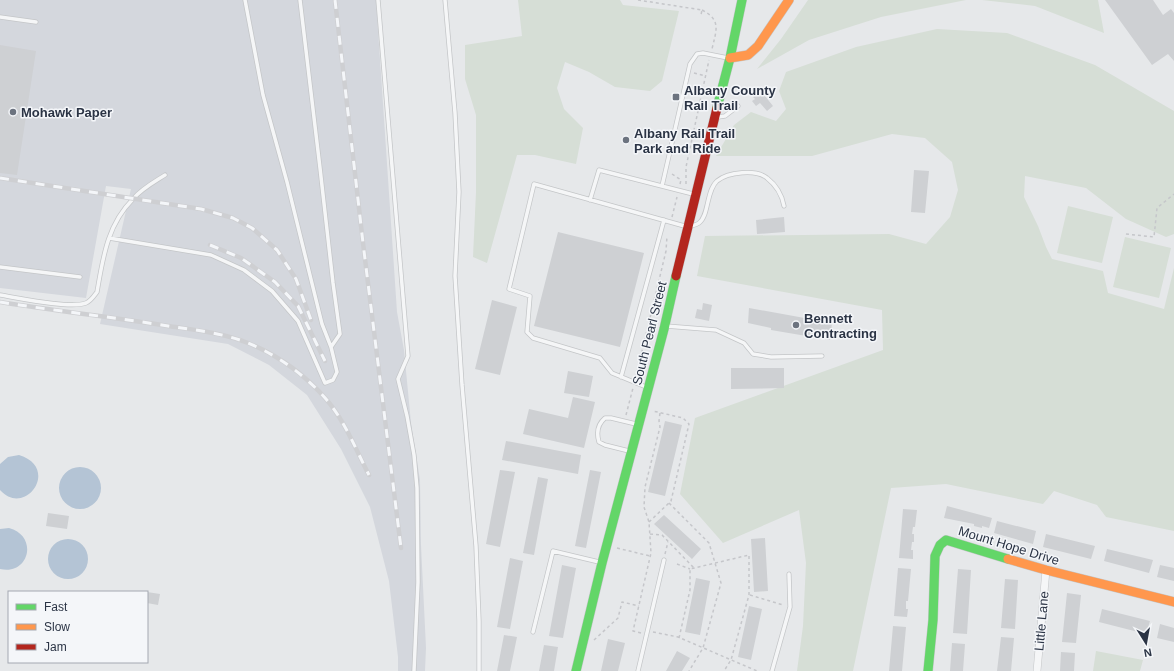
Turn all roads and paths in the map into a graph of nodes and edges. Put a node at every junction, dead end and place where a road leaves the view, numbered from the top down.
1 (245, 0) edge
2 (300, 0) edge
3 (378, 0) edge
4 (445, 0) edge
5 (638, 0) edge
6 (742, 0) edge
7 (789, 0) edge
8 (702, 10) junction
9 (701, 15) dead end
10 (0, 17) edge
11 (36, 22) dead end
12 (711, 54) junction
13 (730, 58) junction
14 (738, 106) dead end
15 (715, 117) junction
16 (165, 175) dead end
17 (662, 186) junction
18 (1174, 194) edge
19 (695, 195) junction
20 (590, 200) junction
21 (784, 206) dead end
22 (664, 220) junction
23 (688, 227) junction
24 (1126, 234) dead end
25 (109, 238) junction
26 (0, 267) edge
27 (80, 277) dead end
28 (0, 295) edge
29 (665, 326) junction
30 (331, 347) junction
31 (822, 356) dead end
32 (621, 377) junction
33 (648, 387) junction
34 (643, 408) junction
35 (660, 413) junction
36 (639, 425) junction
37 (627, 450) junction
38 (669, 503) junction
39 (649, 522) junction
40 (650, 534) junction
41 (668, 542) junction
42 (616, 548) dead end
43 (650, 556) junction
44 (664, 560) joint
45 (602, 563) junction
46 (715, 563) junction
47 (677, 564) dead end
48 (694, 568) junction
49 (690, 569) junction
50 (1046, 570) junction
51 (789, 574) dead end
52 (749, 595) junction
53 (1174, 602) edge
54 (639, 606) junction
55 (790, 607) junction
56 (533, 632) dead end
57 (647, 633) junction
58 (679, 638) junction
59 (594, 640) dead end
60 (703, 648) junction
61 (731, 660) junction
62 (414, 671) edge
63 (479, 671) edge
64 (576, 671) edge
65 (638, 671) edge
66 (689, 671) edge
67 (724, 671) edge
68 (757, 671) edge
69 (772, 671) edge
70 (928, 671) edge
71 (1037, 671) edge

1 - 30 lane
2 - 30 lane
3 - 62 lane
4 - 63 lane
5 - 8 path
6 - 13 main road, South Pearl Street
7 - 13 main road
8 - 9 path
8 - 12 path
10 - 11 lane
12 - 13 lane
12 - 17 lane
13 - 15 main road, South Pearl Street
14 - 15 lane
15 - 19 main road, South Pearl Street
16 - 25 lane
17 - 19 lane
17 - 20 lane
18 - 24 path
19 - 23 main road, South Pearl Street
20 - 22 lane
20 - 32 lane
21 - 23 lane
22 - 23 lane
22 - 32 lane
23 - 29 main road, South Pearl Street
25 - 28 lane
25 - 30 lane
26 - 27 lane
29 - 31 lane
29 - 33 main road, South Pearl Street
32 - 33 lane
33 - 34 main road, South Pearl Street
34 - 35 path
34 - 36 main road, South Pearl Street
35 - 38 path
35 - 39 path
36 - 37 main road, South Pearl Street
36 - 37 lane
37 - 45 main road, South Pearl Street
38 - 39 path
38 - 46 path
39 - 40 path
40 - 41 path
40 - 43 path
41 - 44 path
41 - 48 path
42 - 43 path
43 - 54 path
44 - 57 lane
45 - 56 lane
45 - 64 main road, South Pearl Street
46 - 48 path
46 - 52 path
46 - 60 path
47 - 49 path
48 - 49 path
49 - 58 path
50 - 53 main road, Mount Hope Drive
50 - 70 main road, Mount Hope Drive
50 - 71 street, Little Lane
51 - 55 lane
52 - 55 path
52 - 61 path
54 - 57 path
54 - 59 path
55 - 69 lane
57 - 58 path
57 - 65 lane
58 - 60 path
60 - 61 path
60 - 66 path
61 - 67 path
61 - 68 path

